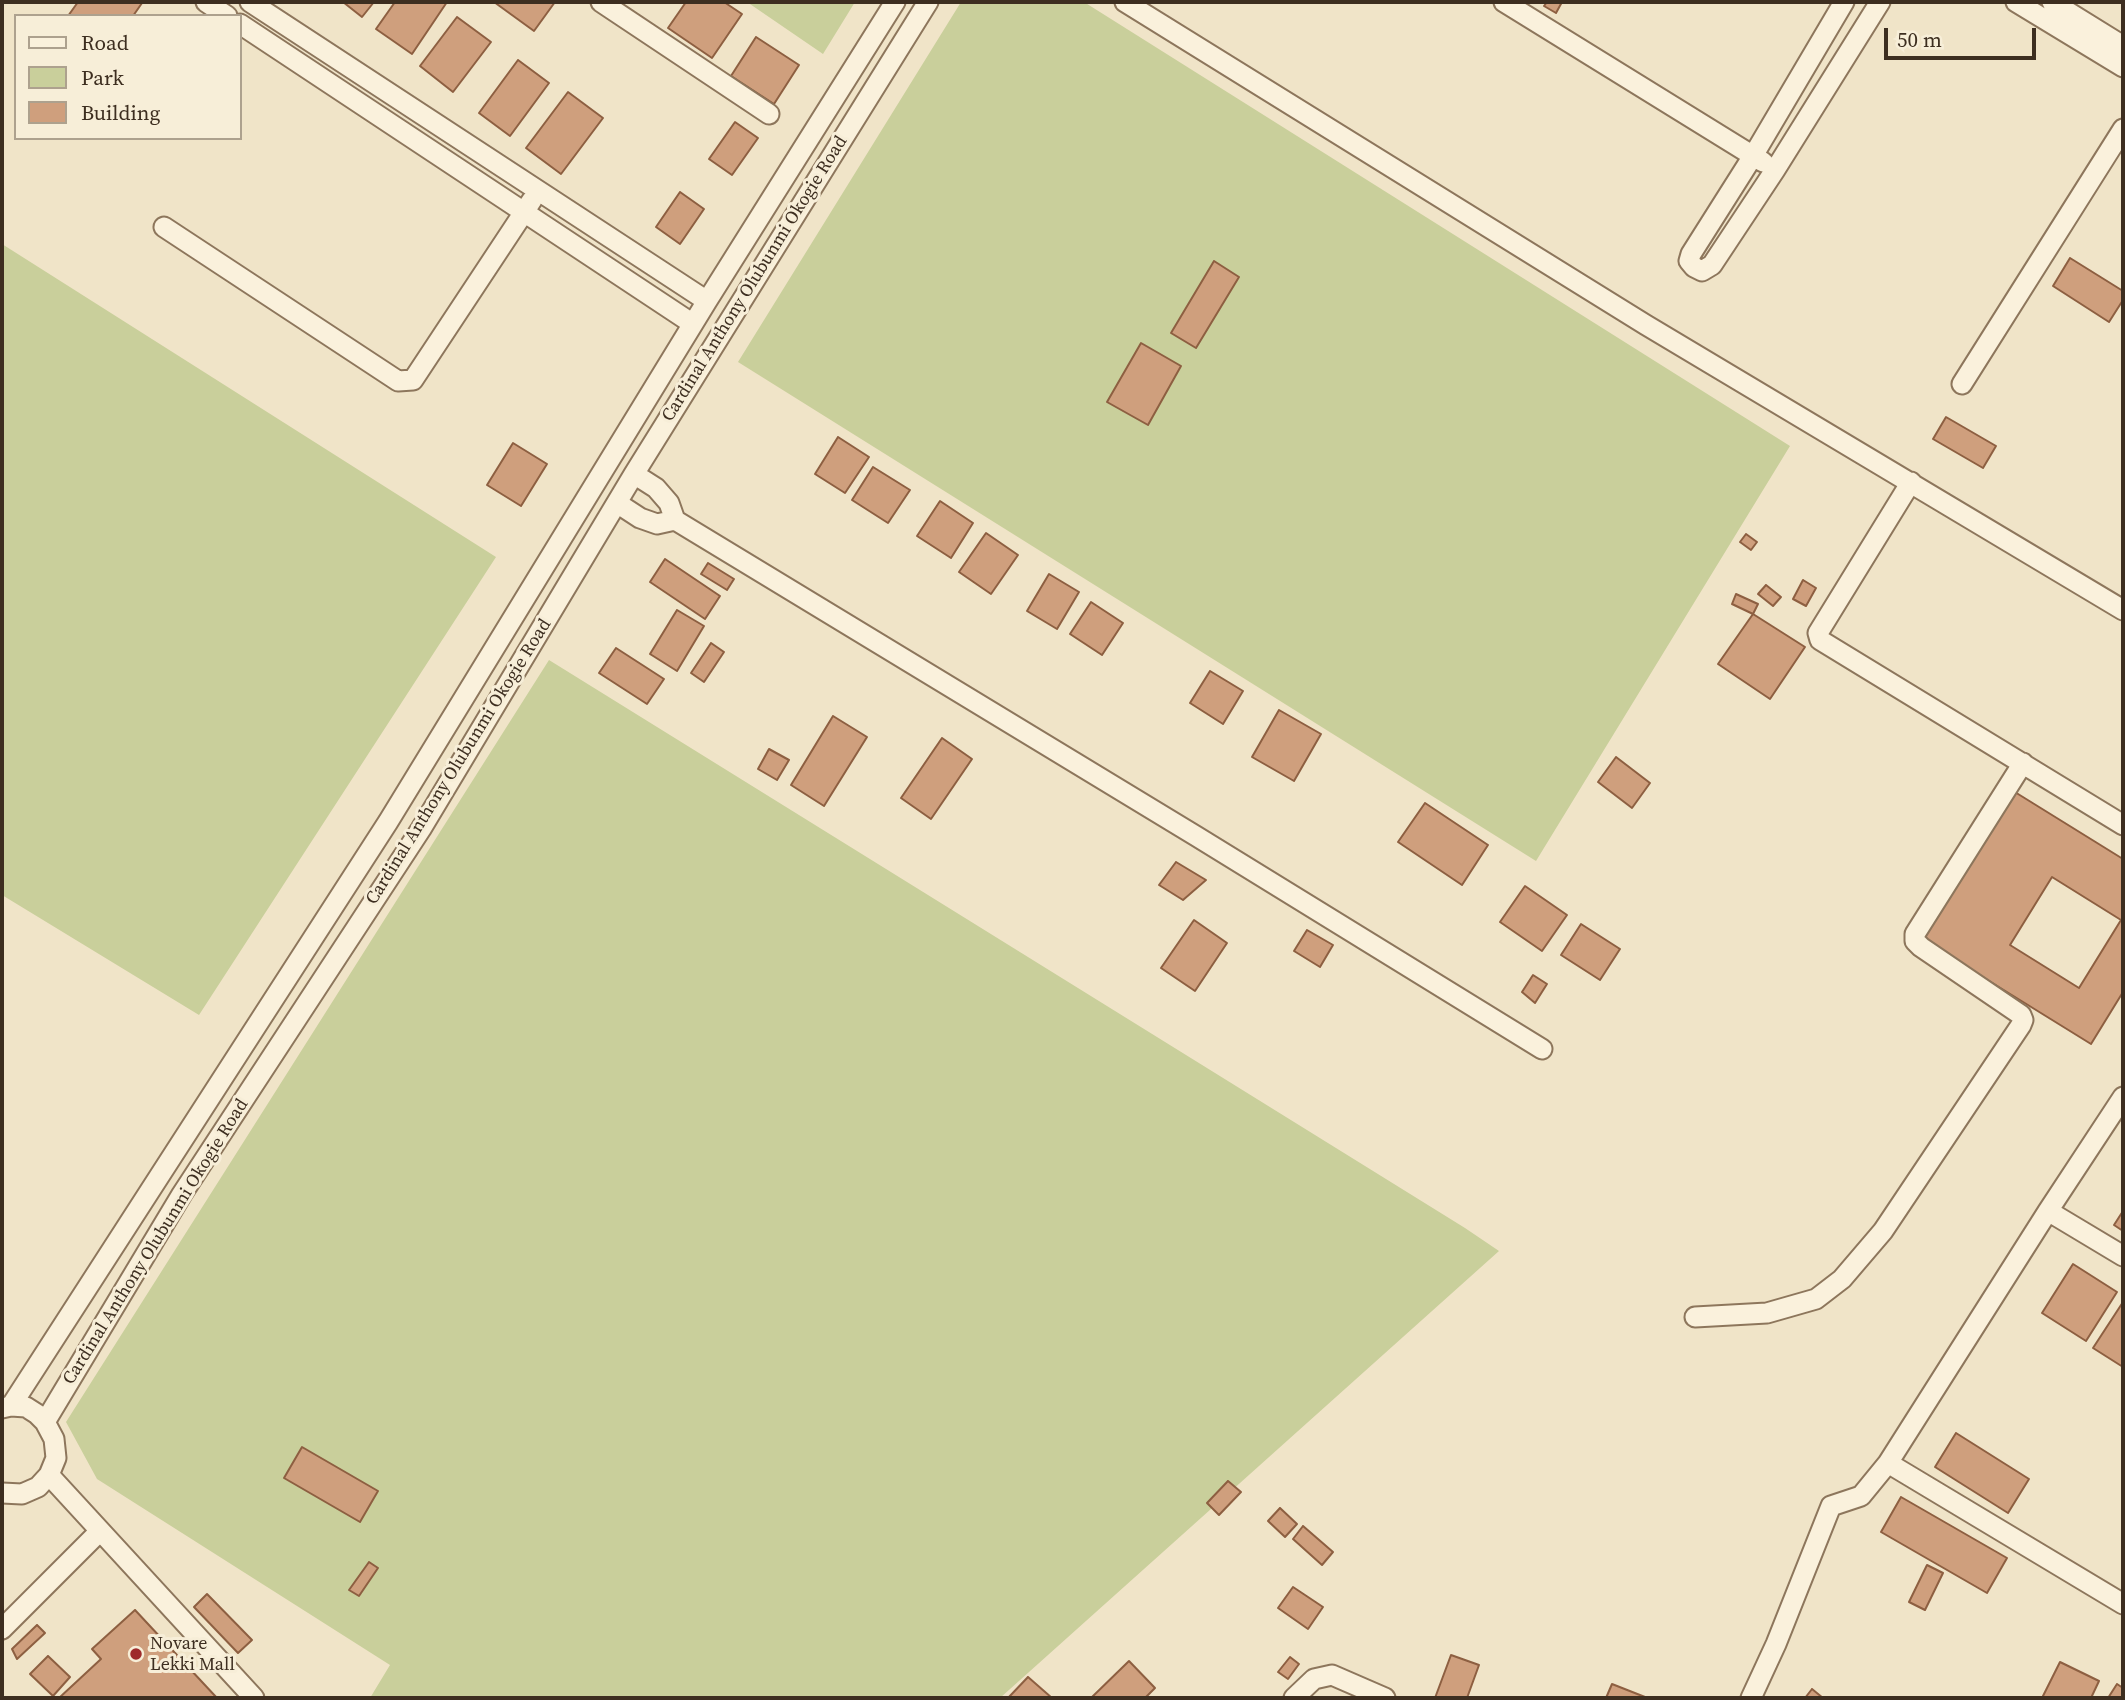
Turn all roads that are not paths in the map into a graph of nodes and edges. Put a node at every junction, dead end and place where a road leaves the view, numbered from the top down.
1 (206, 2) edge
2 (250, 2) edge
3 (601, 2) edge
4 (895, 2) edge
5 (928, 2) edge
6 (1125, 2) edge
7 (1504, 2) edge
8 (1844, 2) edge
9 (1880, 2) edge
10 (2016, 2) edge
11 (2052, 2) edge
12 (225, 14) edge
13 (242, 25) edge
14 (2123, 46) edge
15 (2123, 67) edge
16 (769, 114) dead end
17 (2123, 129) edge
18 (1753, 156) junction
19 (1775, 170) junction
20 (538, 191) junction
21 (525, 211) junction
22 (164, 227) dead end
23 (707, 301) junction
24 (693, 324) junction
25 (1962, 384) dead end
26 (634, 474) junction
27 (1911, 482) junction
28 (617, 503) junction
29 (675, 520) junction
30 (2123, 610) edge
31 (2023, 763) junction
32 (2123, 825) edge
33 (1542, 1049) dead end
34 (2123, 1097) edge
35 (2048, 1211) junction
36 (2123, 1256) edge
37 (1695, 1317) dead end
38 (7, 1407) edge
39 (45, 1422) junction
40 (1888, 1463) junction
41 (49, 1475) junction
42 (3, 1496) edge
43 (100, 1531) junction
44 (2123, 1604) edge
45 (2, 1629) edge
46 (254, 1698) edge
47 (1294, 1698) edge
48 (1385, 1698) edge
49 (1751, 1698) edge

1 - 12 street
2 - 20 street
3 - 16 street
4 - 23 street, Cardinal Anthony Olubunmi Okogie Road
5 - 26 street, Cardinal Anthony Olubunmi Okogie Road
6 - 27 street
7 - 18 street
8 - 18 street
9 - 19 street
10 - 15 street
11 - 14 street
13 - 21 street
17 - 25 street
18 - 19 street
18 - 19 street
20 - 21 street
20 - 23 street
21 - 22 street
21 - 24 street
23 - 24 street, Cardinal Anthony Olubunmi Okogie Road
24 - 38 street, Cardinal Anthony Olubunmi Okogie Road
26 - 28 street, Cardinal Anthony Olubunmi Okogie Road
26 - 29 street
27 - 30 street
27 - 31 street
28 - 29 street
28 - 39 street, Cardinal Anthony Olubunmi Okogie Road
29 - 33 street
31 - 32 street
31 - 37 street
34 - 35 street
35 - 36 street
35 - 40 street
38 - 39 street
39 - 41 street
40 - 44 street
40 - 49 street
41 - 42 street
41 - 43 street
43 - 45 street
43 - 46 street
47 - 48 street

